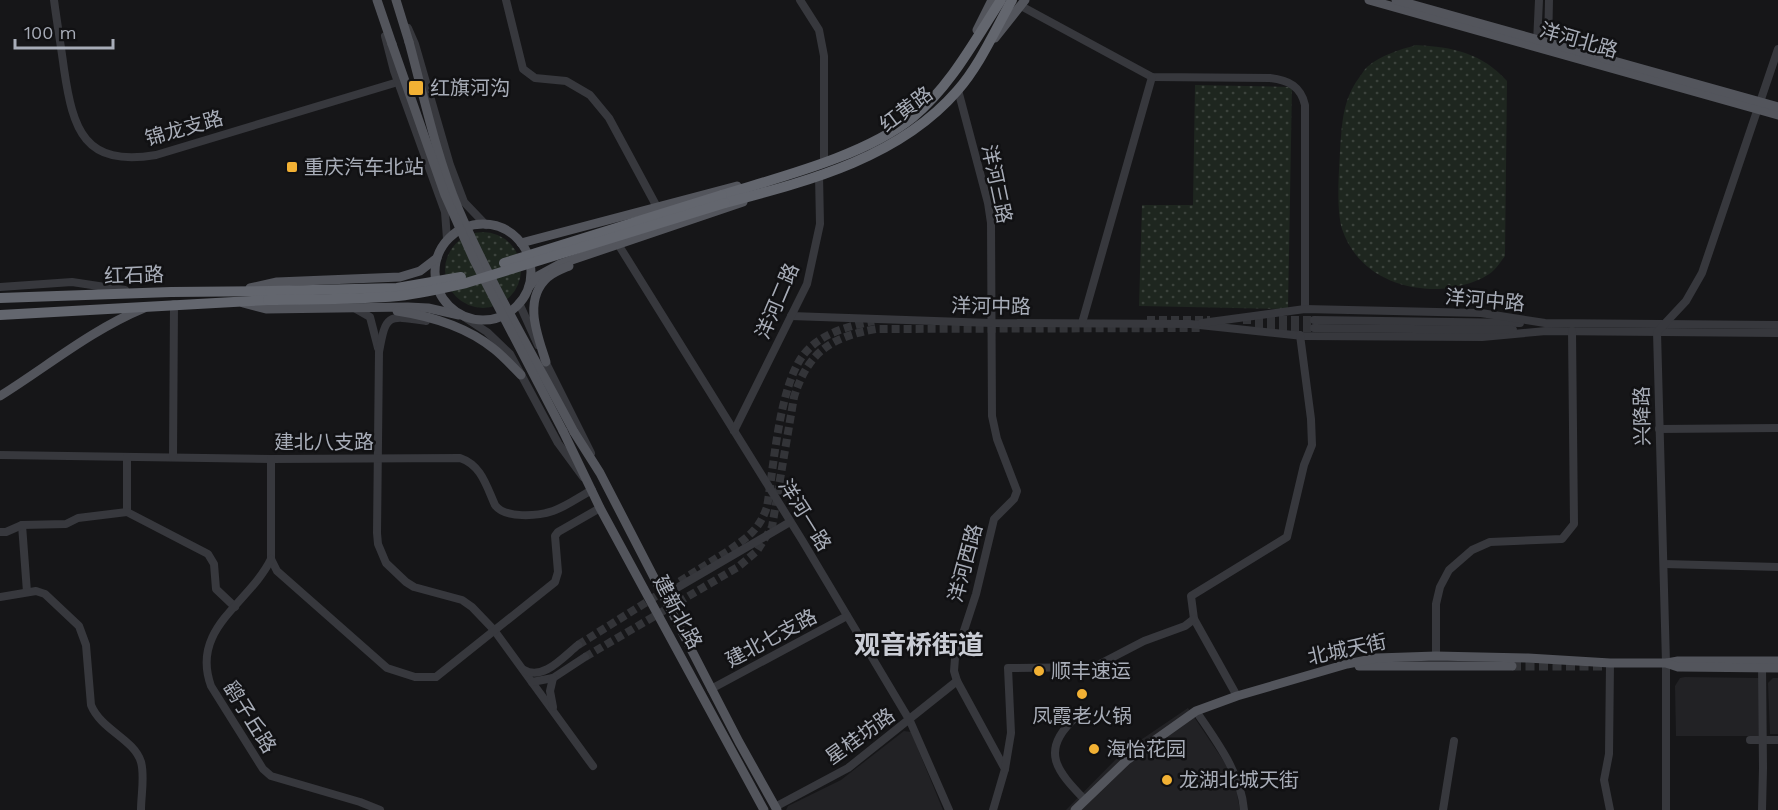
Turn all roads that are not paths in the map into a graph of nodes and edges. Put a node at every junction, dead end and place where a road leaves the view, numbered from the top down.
1 (54, 0) edge
2 (376, 0) edge
3 (506, 0) edge
4 (800, 0) edge
5 (992, 0) edge
6 (1001, 0) edge
7 (1369, 0) edge
8 (1396, 0) edge
9 (1539, 0) edge
10 (1549, 0) edge
11 (396, 1) edge
12 (1019, 2) edge
13 (1537, 42) junction
14 (1548, 46) junction
15 (1778, 49) edge
16 (968, 51) junction
17 (1152, 77) junction
18 (398, 82) junction
19 (958, 90) junction
20 (1760, 106) junction
21 (1778, 107) edge
22 (1778, 115) edge
23 (825, 162) junction
24 (819, 175) junction
25 (773, 185) junction
26 (657, 207) junction
27 (486, 225) junction
28 (447, 240) junction
29 (521, 243) junction
30 (618, 244) junction
31 (593, 253) junction
32 (437, 258) junction
33 (0, 287) edge
34 (528, 289) junction
35 (144, 293) junction
36 (234, 296) junction
37 (0, 298) edge
38 (519, 303) junction
39 (174, 304) junction
40 (150, 306) junction
41 (377, 308) junction
42 (354, 309) junction
43 (1305, 309) junction
44 (0, 315) edge
45 (461, 315) junction
46 (791, 316) junction
47 (992, 323) junction
48 (1082, 323) junction
49 (446, 324) junction
50 (1190, 324) junction
51 (1314, 324) tunnel mouth
52 (1666, 324) junction
53 (1778, 325) edge
54 (1546, 327) junction
55 (1572, 331) junction
56 (1657, 332) junction
57 (1778, 333) edge
58 (1300, 335) junction
59 (379, 352) junction
60 (546, 362) junction
61 (521, 375) junction
62 (0, 396) edge
63 (1778, 428) edge
64 (1659, 429) junction
65 (734, 431) junction
66 (0, 455) edge
67 (127, 457) junction
68 (173, 457) junction
69 (271, 459) junction
70 (378, 459) junction
71 (600, 473) junction
72 (590, 487) junction
73 (600, 508) junction
74 (127, 512) junction
75 (790, 522) junction
76 (22, 525) junction
77 (0, 532) edge
78 (272, 559) junction
79 (1664, 564) junction
80 (1778, 567) edge
81 (284, 577) junction
82 (261, 578) junction
83 (27, 592) junction
84 (663, 596) junction
85 (0, 597) edge
86 (235, 607) junction
87 (847, 616) junction
88 (1194, 619) junction
89 (494, 630) junction
90 (578, 645) tunnel mouth
91 (1436, 656) junction
92 (585, 657) tunnel mouth
93 (1778, 661) edge
94 (1610, 663) junction
95 (1666, 663) junction
96 (1762, 664) junction
97 (1512, 666) tunnel mouth
98 (1332, 668) junction
99 (1778, 668) edge
100 (523, 669) junction
101 (553, 678) junction
102 (957, 681) junction
103 (532, 682) junction
104 (711, 689) junction
105 (1237, 696) junction
106 (1196, 711) junction
107 (555, 714) junction
108 (1075, 718) dead end
109 (910, 721) junction
110 (1750, 740) dead end
111 (1763, 740) junction
112 (1778, 740) edge
113 (1454, 741) dead end
114 (593, 766) dead end
115 (1005, 769) junction
116 (1085, 800) junction
117 (776, 808) edge
118 (141, 810) edge
119 (380, 810) edge
120 (764, 810) edge
121 (949, 810) edge
122 (993, 810) edge
123 (1076, 810) edge
124 (1244, 810) edge
125 (1443, 810) edge
126 (1610, 810) edge
127 (1666, 810) edge
128 (1762, 810) edge

1 - 18 street, 锦龙支路
2 - 18 street
2 - 72 main road, 建新北路, bridge
3 - 26 street
4 - 23 street
5 - 16 main road
6 - 16 highway, 红黄路
7 - 13 main road, 洋河北路
8 - 13 main road, 洋河北路
9 - 13 street
10 - 14 street
11 - 27 street
11 - 71 main road, 建新北路, bridge
12 - 17 street
12 - 19 highway, 红黄路
13 - 14 main road, 洋河北路
14 - 20 main road, 洋河北路
15 - 20 street
16 - 23 highway, 红黄路
17 - 43 street
17 - 48 street
18 - 28 street
19 - 24 highway, 红黄路
19 - 47 street, 洋河三路
20 - 21 main road, 洋河北路
20 - 22 main road, 洋河北路
20 - 52 street
23 - 25 highway, 红黄路
24 - 25 highway, 红黄路
24 - 46 street, 洋河二路
25 - 26 main road
25 - 30 main road
25 - 36 highway, 红石路, bridge
26 - 29 main road
27 - 28 main road
27 - 29 main road
28 - 32 main road
29 - 34 main road
30 - 31 main road
30 - 65 street, 洋河一路
31 - 34 main road
31 - 60 main road
32 - 36 main road
32 - 45 main road
33 - 35 street
34 - 38 main road
35 - 36 highway, 红石路
35 - 37 highway, 红石路
36 - 39 highway, 红石路
36 - 42 main road
38 - 45 main road
38 - 60 street
39 - 40 highway, 红石路
39 - 68 street
40 - 44 highway, 红石路
40 - 62 main road, 红石路
41 - 42 main road
41 - 45 main road
41 - 49 main road
42 - 59 street
43 - 50 street, 洋河中路
43 - 54 street, 洋河中路
45 - 61 street
46 - 47 street, 洋河中路
46 - 65 street, 洋河二路
47 - 48 street, 洋河中路
47 - 102 street, 洋河西路
48 - 50 street, 洋河中路
49 - 59 street
49 - 61 main road
50 - 58 street, 洋河中路
51 - 54 street
52 - 53 street, 洋河中路
52 - 54 street, 洋河中路
52 - 56 street
54 - 55 street, 洋河中路
54 - 58 street, 洋河中路
55 - 56 street, 洋河中路
55 - 91 street
56 - 57 street, 洋河中路
56 - 64 street, 兴降路
58 - 88 street
59 - 70 street
60 - 71 street
61 - 72 street
63 - 64 street
64 - 79 street, 兴降路
65 - 75 street, 洋河一路
66 - 67 street, 建北八支路
67 - 68 street, 建北八支路
67 - 74 street
68 - 69 street, 建北八支路
69 - 70 street, 建北八支路
69 - 78 street
70 - 72 street, 建北八支路
70 - 89 street
71 - 84 main road, 建新北路
72 - 73 main road, 建新北路
73 - 89 street
73 - 120 main road, 建新北路
74 - 76 street
74 - 86 street
75 - 84 street
75 - 87 street, 洋河一路
76 - 77 street
76 - 83 street
78 - 81 street
78 - 82 street, 鹞子丘路
79 - 80 street
79 - 95 street, 兴降路
81 - 82 street
81 - 89 street
82 - 86 street, 鹞子丘路
83 - 85 street
83 - 118 street
84 - 104 main road, 建新北路
86 - 119 street, 鹞子丘路
87 - 104 street, 建北七支路
87 - 109 street, 洋河一路
88 - 105 street
88 - 115 street
89 - 100 street
90 - 100 street
91 - 94 main road, 北城天街
91 - 98 main road, 北城天街
92 - 101 street
93 - 96 main road, 北城天街
94 - 95 main road, 北城天街
94 - 126 street
95 - 96 main road, 北城天街
95 - 127 street, 兴降路
96 - 99 main road, 北城天街
96 - 111 street
97 - 98 main road
98 - 105 main road, 北城天街
100 - 103 street
101 - 103 street
101 - 107 street
102 - 109 street, 星桂坊路
102 - 115 street, 洋河西路
103 - 107 street
104 - 117 main road, 建新北路
105 - 106 main road, 北城天街
106 - 116 main road, 北城天街
106 - 124 street
107 - 114 street
108 - 116 street
109 - 117 street, 星桂坊路
109 - 121 street, 洋河一路
110 - 111 street
111 - 112 street
111 - 128 street
113 - 125 street
115 - 122 street
116 - 123 main road, 北城天街

